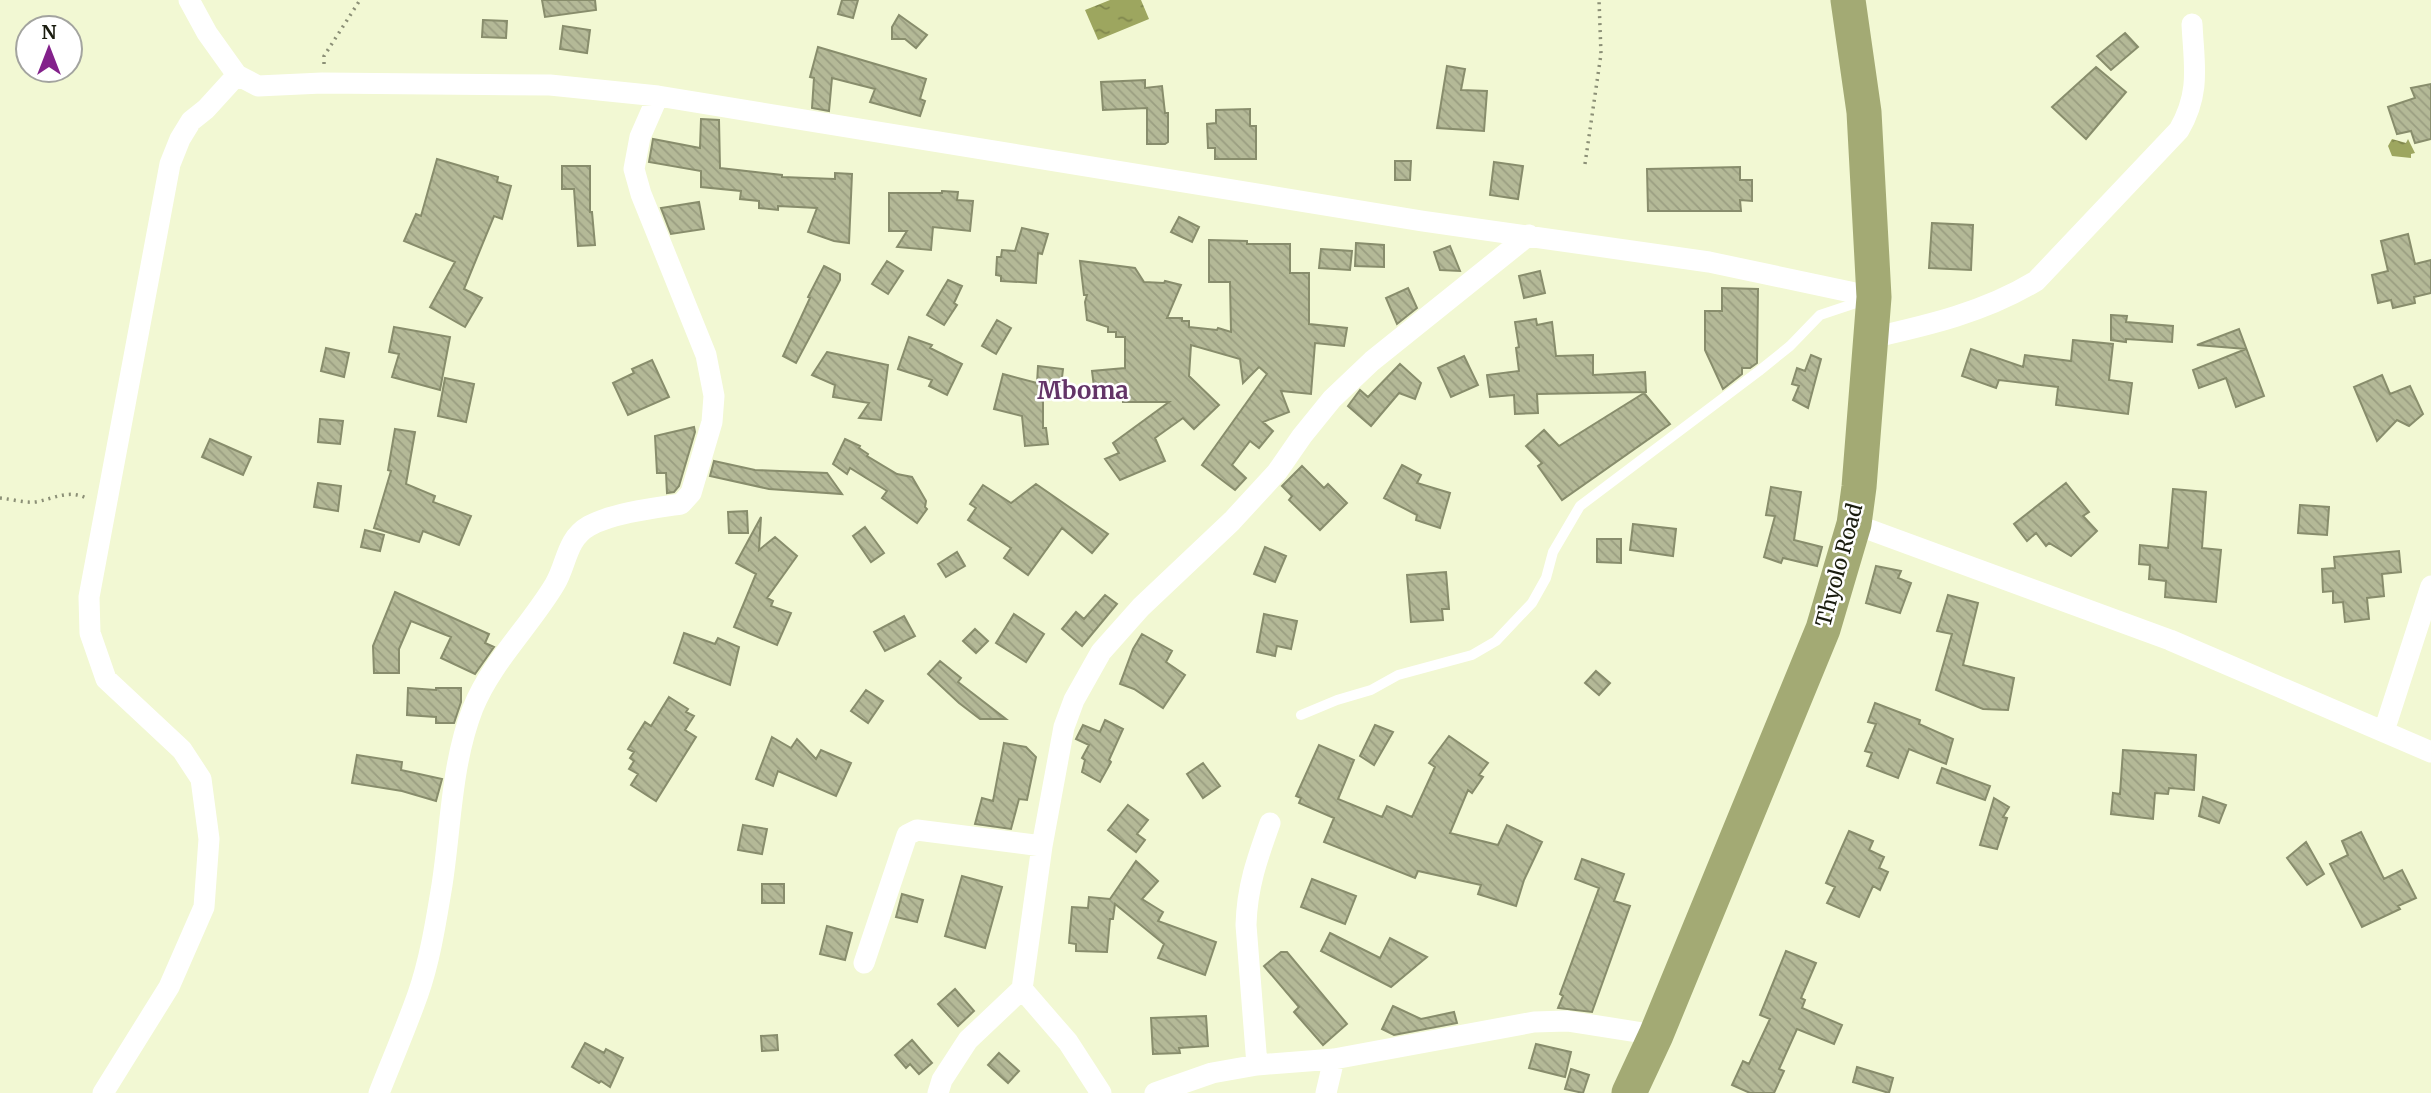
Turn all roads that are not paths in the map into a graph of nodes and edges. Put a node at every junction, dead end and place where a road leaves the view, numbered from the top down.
1 (189, 0) edge
2 (1847, 0) edge
3 (2192, 24) dead end
4 (237, 75) junction
5 (658, 96) junction
6 (1529, 235) junction
7 (1874, 297) junction
8 (1871, 338) junction
9 (1854, 524) junction
10 (2431, 586) edge
11 (1301, 715) dead end
12 (2384, 731) junction
13 (2431, 752) edge
14 (1270, 823) dead end
15 (1042, 846) junction
16 (864, 963) dead end
17 (1022, 989) junction
18 (1656, 1035) junction
19 (1334, 1059) junction
20 (1257, 1065) junction
21 (103, 1093) edge
22 (379, 1093) edge
23 (938, 1093) edge
24 (1101, 1093) edge
25 (1155, 1093) edge
26 (1326, 1093) edge
27 (1629, 1093) edge

1 - 4 street
2 - 7 highway, Thyolo Road
3 - 8 street
4 - 5 street
4 - 21 street
5 - 6 street
5 - 22 street
6 - 7 street
6 - 15 street
7 - 8 highway, Thyolo Road
7 - 11 lane
8 - 9 highway, Thyolo Road
9 - 12 street
9 - 18 highway, Thyolo Road
10 - 12 street
12 - 13 street
14 - 20 street
15 - 16 street
15 - 17 street
17 - 23 street
17 - 24 street
18 - 19 street
18 - 27 highway, Thyolo Road
19 - 20 street
19 - 26 street
20 - 25 street

